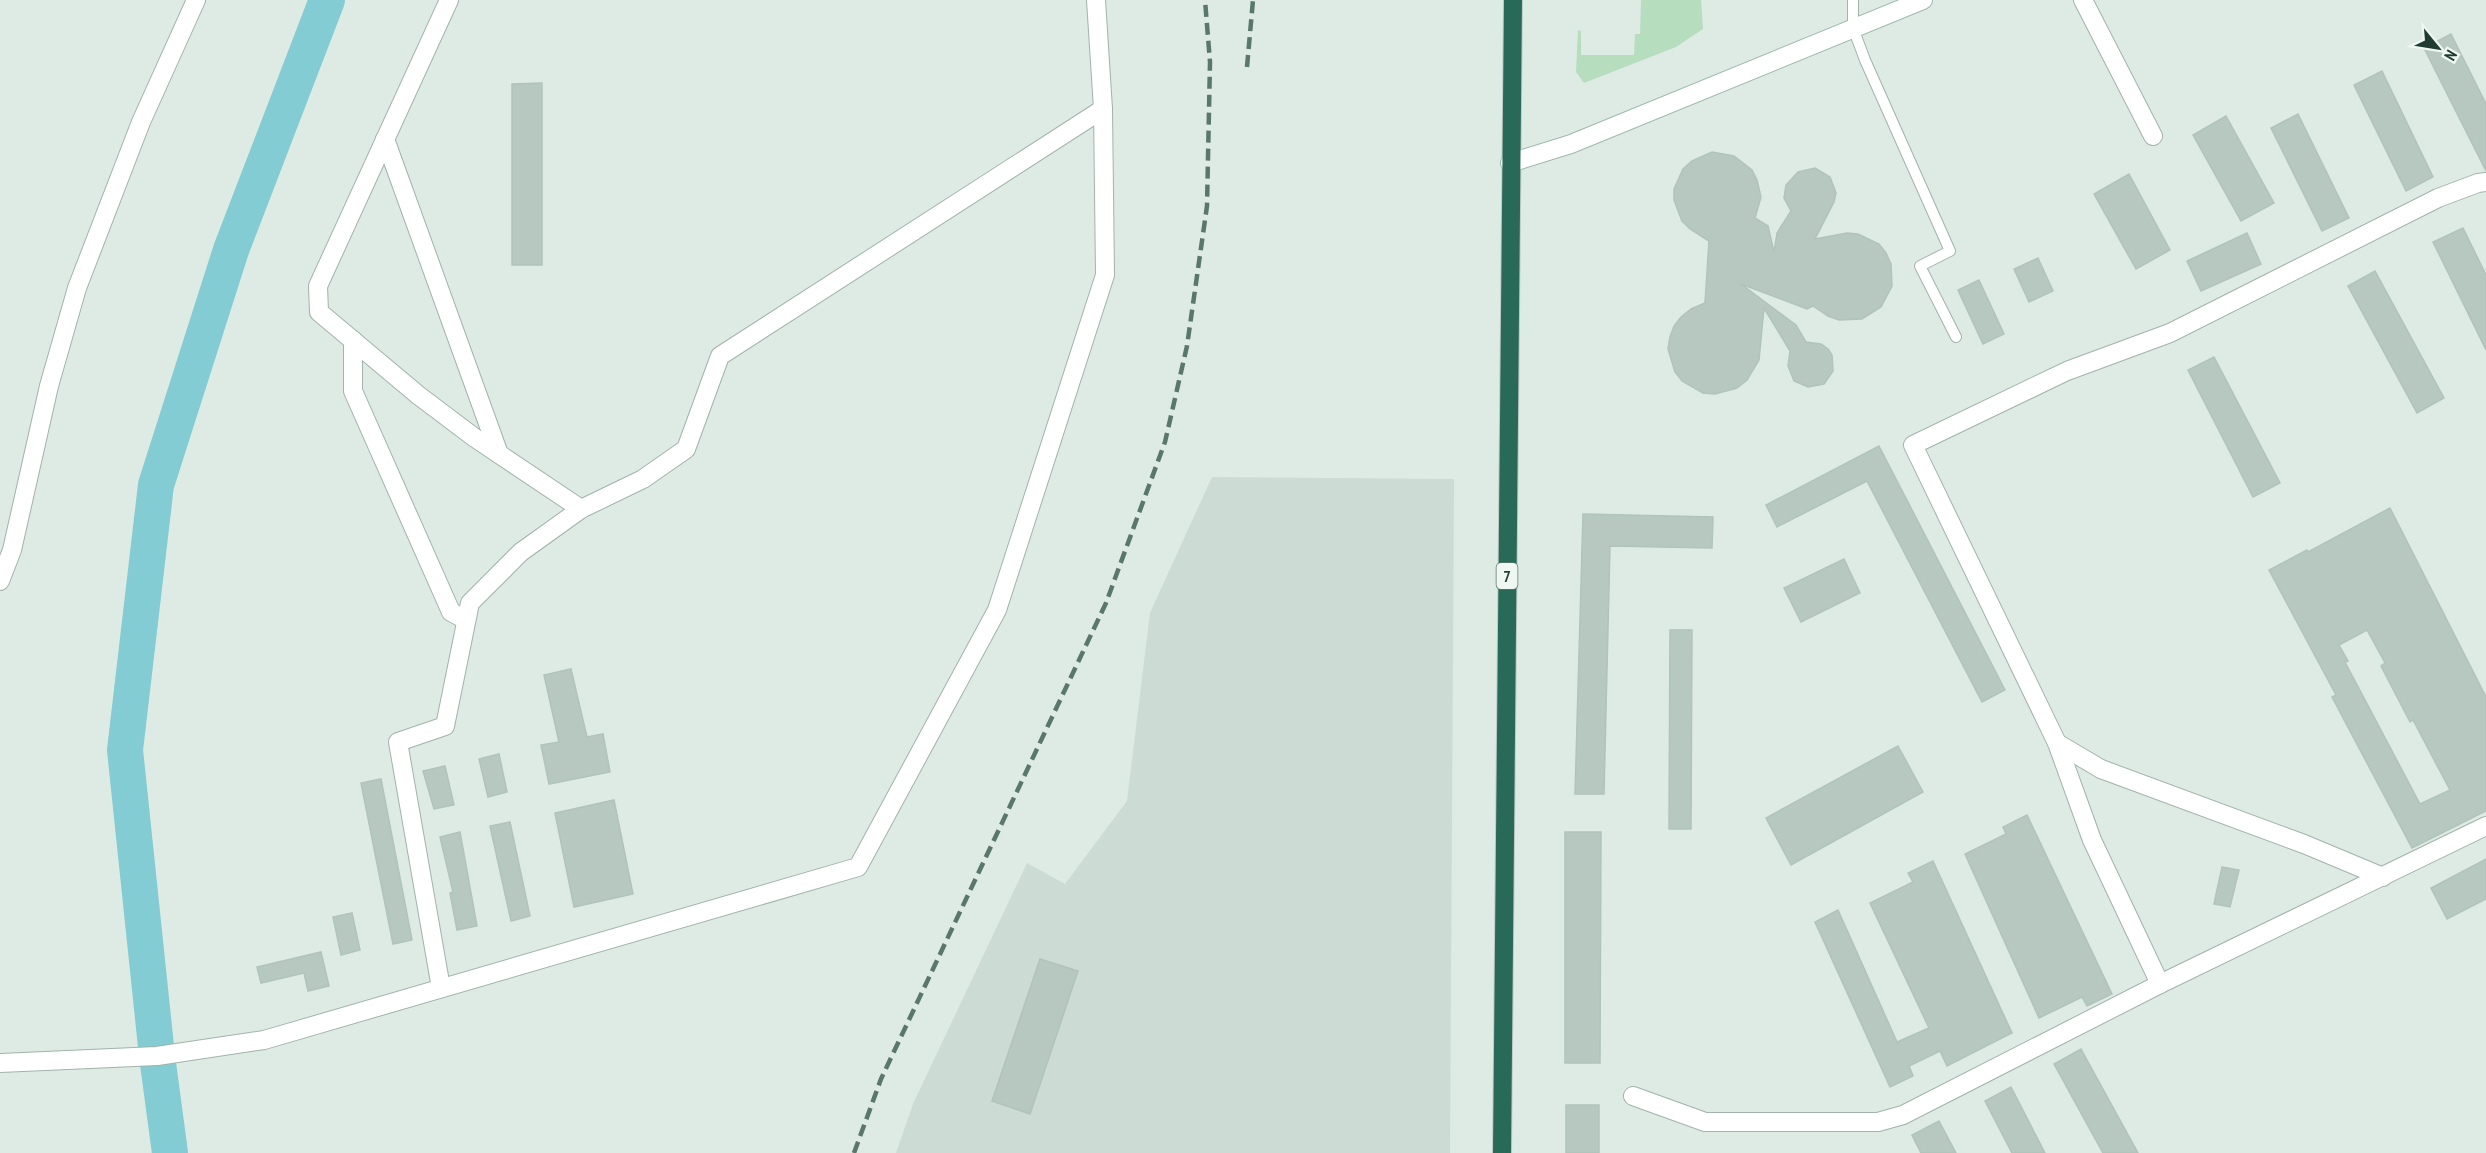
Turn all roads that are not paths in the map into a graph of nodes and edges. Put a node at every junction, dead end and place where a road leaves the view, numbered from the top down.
1 (195, 0) edge
2 (449, 0) edge
3 (1096, 0) edge
4 (1513, 0) edge
5 (1853, 0) edge
6 (1923, 0) edge
7 (2083, 0) edge
8 (1853, 28) junction
9 (1103, 109) junction
10 (2153, 136) dead end
11 (385, 140) junction
12 (1510, 164) junction
13 (2486, 182) edge
14 (1956, 337) dead end
15 (353, 340) junction
16 (499, 454) junction
17 (581, 509) junction
18 (0, 581) edge
19 (466, 620) junction
20 (2057, 743) junction
21 (2486, 826) edge
22 (2383, 877) junction
23 (2160, 984) junction
24 (441, 988) junction
25 (0, 1063) edge
26 (1633, 1096) dead end
27 (1502, 1153) edge

1 - 18 street
2 - 11 street
3 - 9 street
4 - 12 highway, 7
5 - 8 lane
6 - 8 street
7 - 10 street
8 - 12 street
8 - 14 lane
9 - 17 street
9 - 24 street
11 - 15 street
11 - 16 street
12 - 27 highway, 7
13 - 20 street
15 - 16 street
15 - 19 street
16 - 17 street
17 - 19 street
19 - 24 street
20 - 22 street
20 - 23 street
21 - 22 street
22 - 23 street
23 - 26 street
24 - 25 street

